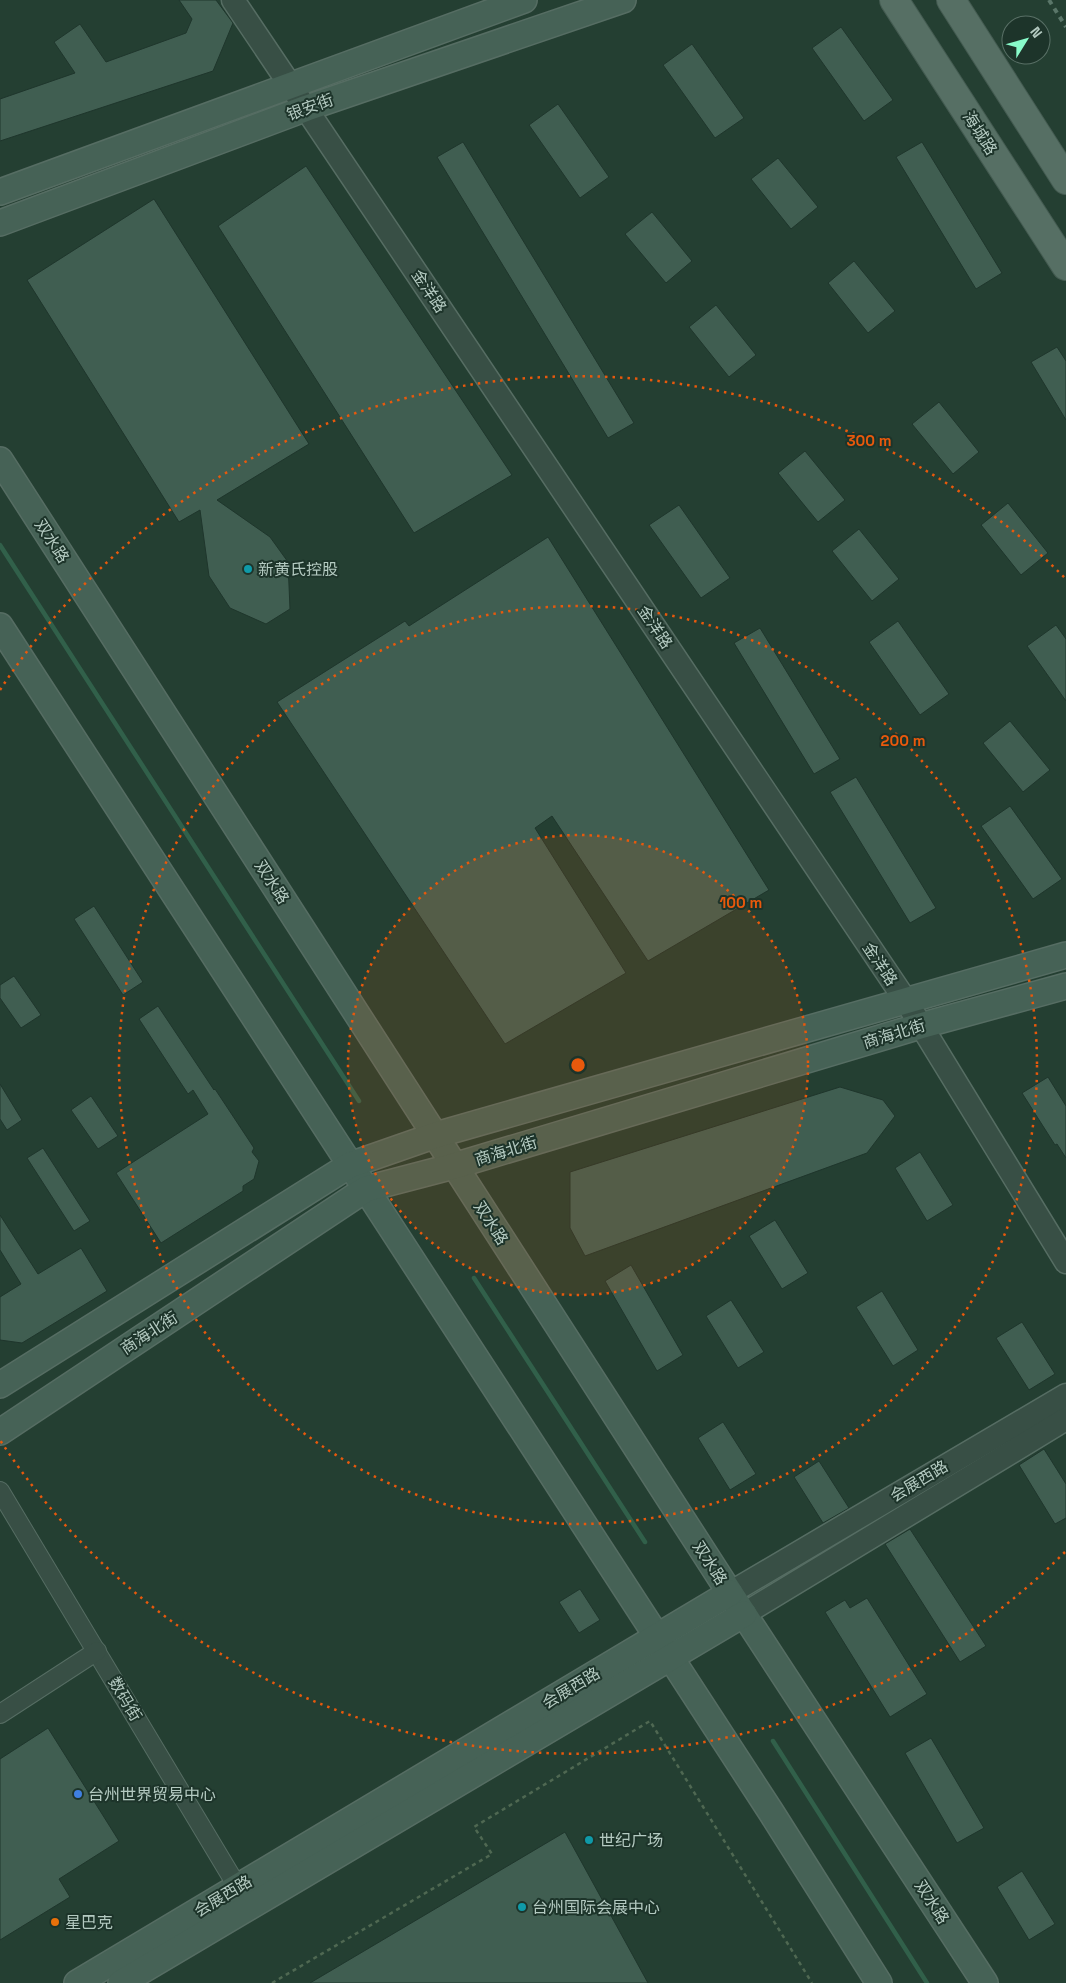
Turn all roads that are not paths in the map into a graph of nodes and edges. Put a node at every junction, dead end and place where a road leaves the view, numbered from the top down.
1 (233, 0) edge
2 (524, 0) edge
3 (623, 0) edge
4 (894, 0) edge
5 (951, 0) edge
6 (290, 84) junction
7 (307, 108) junction
8 (1066, 180) edge
9 (0, 192) edge
10 (0, 223) edge
11 (1066, 266) edge
12 (0, 460) edge
13 (0, 626) edge
14 (1066, 955) edge
15 (1066, 986) edge
16 (906, 1001) junction
17 (920, 1026) junction
18 (436, 1136) junction
19 (350, 1165) junction
20 (454, 1166) junction
21 (366, 1189) junction
22 (1066, 1262) edge
23 (0, 1385) edge
24 (1066, 1395) edge
25 (1066, 1419) edge
26 (0, 1432) edge
27 (0, 1491) edge
28 (730, 1593) junction
29 (744, 1614) junction
30 (657, 1637) junction
31 (97, 1651) junction
32 (670, 1658) junction
33 (0, 1714) edge
34 (244, 1897) junction
35 (987, 1980) edge
36 (76, 1983) edge
37 (121, 1983) edge
38 (879, 1983) edge

1 - 6 street, 金洋路
2 - 6 main road, 银安街
3 - 7 main road, 银安街
4 - 11 main road, 海城路
5 - 8 main road
6 - 7 street, 金洋路
6 - 9 main road, 银安街
7 - 10 main road, 银安街
7 - 16 street, 金洋路
12 - 18 main road, 双水路
13 - 19 main road
14 - 16 main road, 商海北街
15 - 17 main road, 商海北街
16 - 17 street, 金洋路
16 - 18 main road, 商海北街
17 - 20 main road, 商海北街
17 - 22 street, 金洋路
18 - 19 main road, 商海北街
18 - 20 main road, 双水路
19 - 21 main road
19 - 23 main road, 商海北街
20 - 21 main road, 商海北街
20 - 28 main road, 双水路
21 - 26 main road, 商海北街
21 - 30 main road
24 - 28 street, 会展西路
25 - 29 street, 会展西路
27 - 31 street, 数码街
28 - 29 main road, 双水路
28 - 30 main road, 会展西路
29 - 32 main road, 会展西路
29 - 35 main road, 双水路
30 - 32 main road
30 - 34 main road, 会展西路
31 - 33 street
31 - 34 street, 数码街
32 - 34 main road, 会展西路
32 - 38 main road
34 - 36 main road, 会展西路
34 - 37 main road, 会展西路

